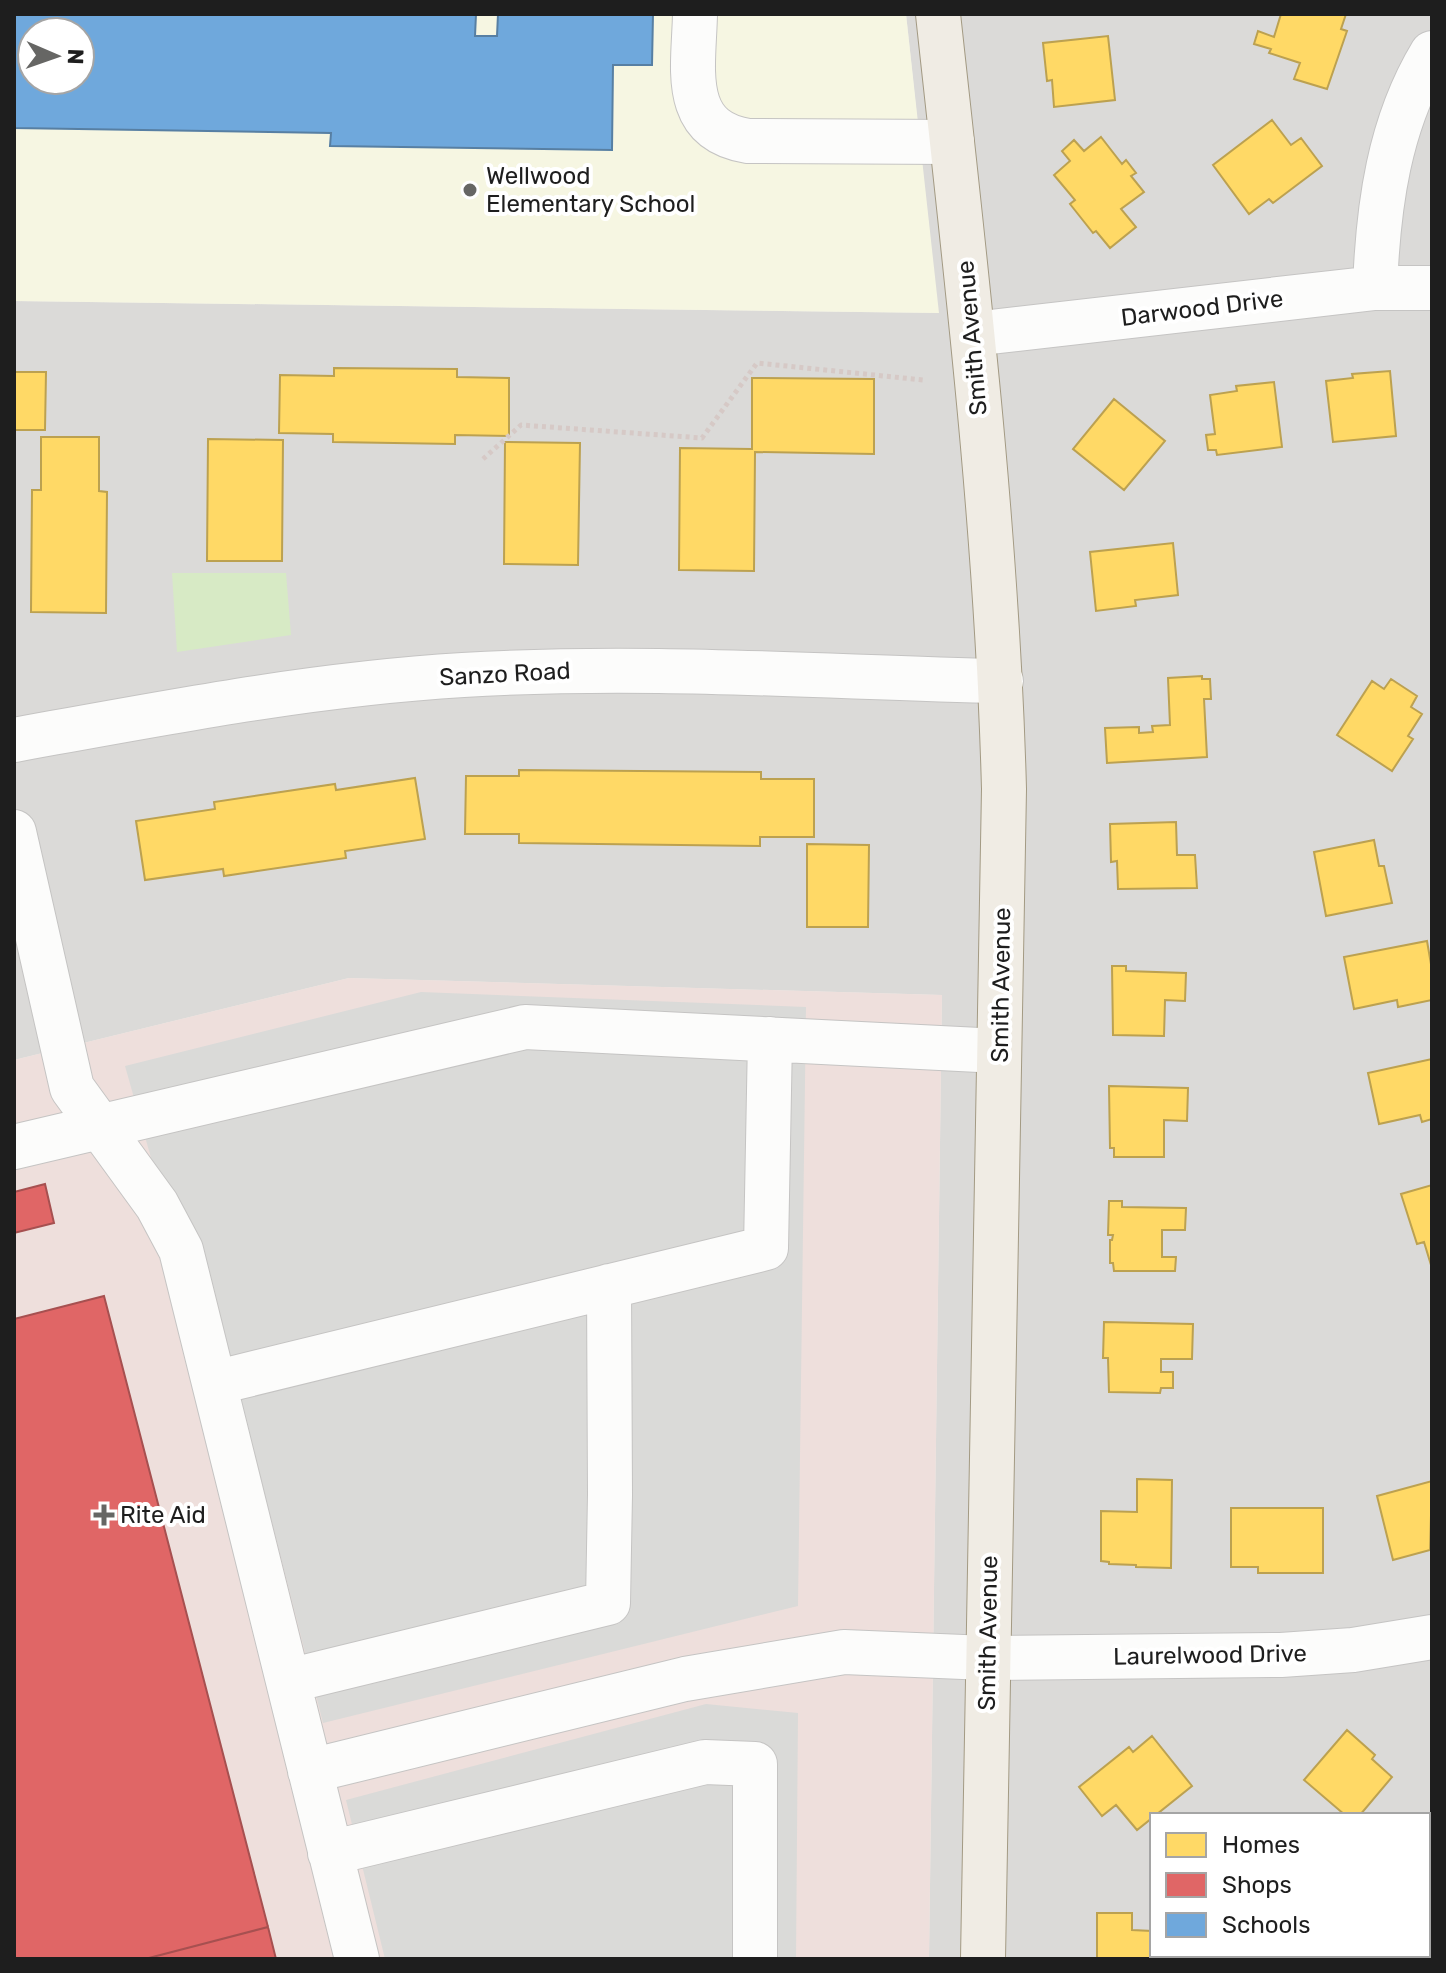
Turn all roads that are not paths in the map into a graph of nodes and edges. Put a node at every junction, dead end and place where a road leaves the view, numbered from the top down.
1 (695, 14) edge
2 (938, 14) edge
3 (1432, 53) edge
4 (952, 142) junction
5 (1375, 288) junction
6 (1432, 288) edge
7 (973, 334) junction
8 (1001, 681) junction
9 (14, 740) edge
10 (14, 832) edge
11 (770, 1039) junction
12 (999, 1051) junction
13 (100, 1127) junction
14 (14, 1147) edge
15 (609, 1286) junction
16 (214, 1383) junction
17 (1432, 1637) edge
18 (987, 1658) junction
19 (288, 1681) junction
20 (310, 1771) junction
21 (330, 1853) junction
22 (357, 1959) edge
23 (755, 1959) edge
24 (983, 1959) edge

1 - 4 street
2 - 4 main road, Smith Avenue
3 - 5 street
4 - 7 main road, Smith Avenue
5 - 6 street, Darwood Drive
5 - 7 street, Darwood Drive
7 - 8 main road, Smith Avenue
8 - 9 street, Sanzo Road
8 - 12 main road, Smith Avenue
10 - 13 street
11 - 12 street
11 - 13 street
11 - 15 street
12 - 18 main road, Smith Avenue
13 - 14 street
13 - 16 street
15 - 16 street
15 - 19 street
16 - 19 street
17 - 18 street, Laurelwood Drive
18 - 20 street, Laurelwood Drive
18 - 24 main road, Smith Avenue
19 - 20 street
20 - 21 street
21 - 22 street
21 - 23 street

